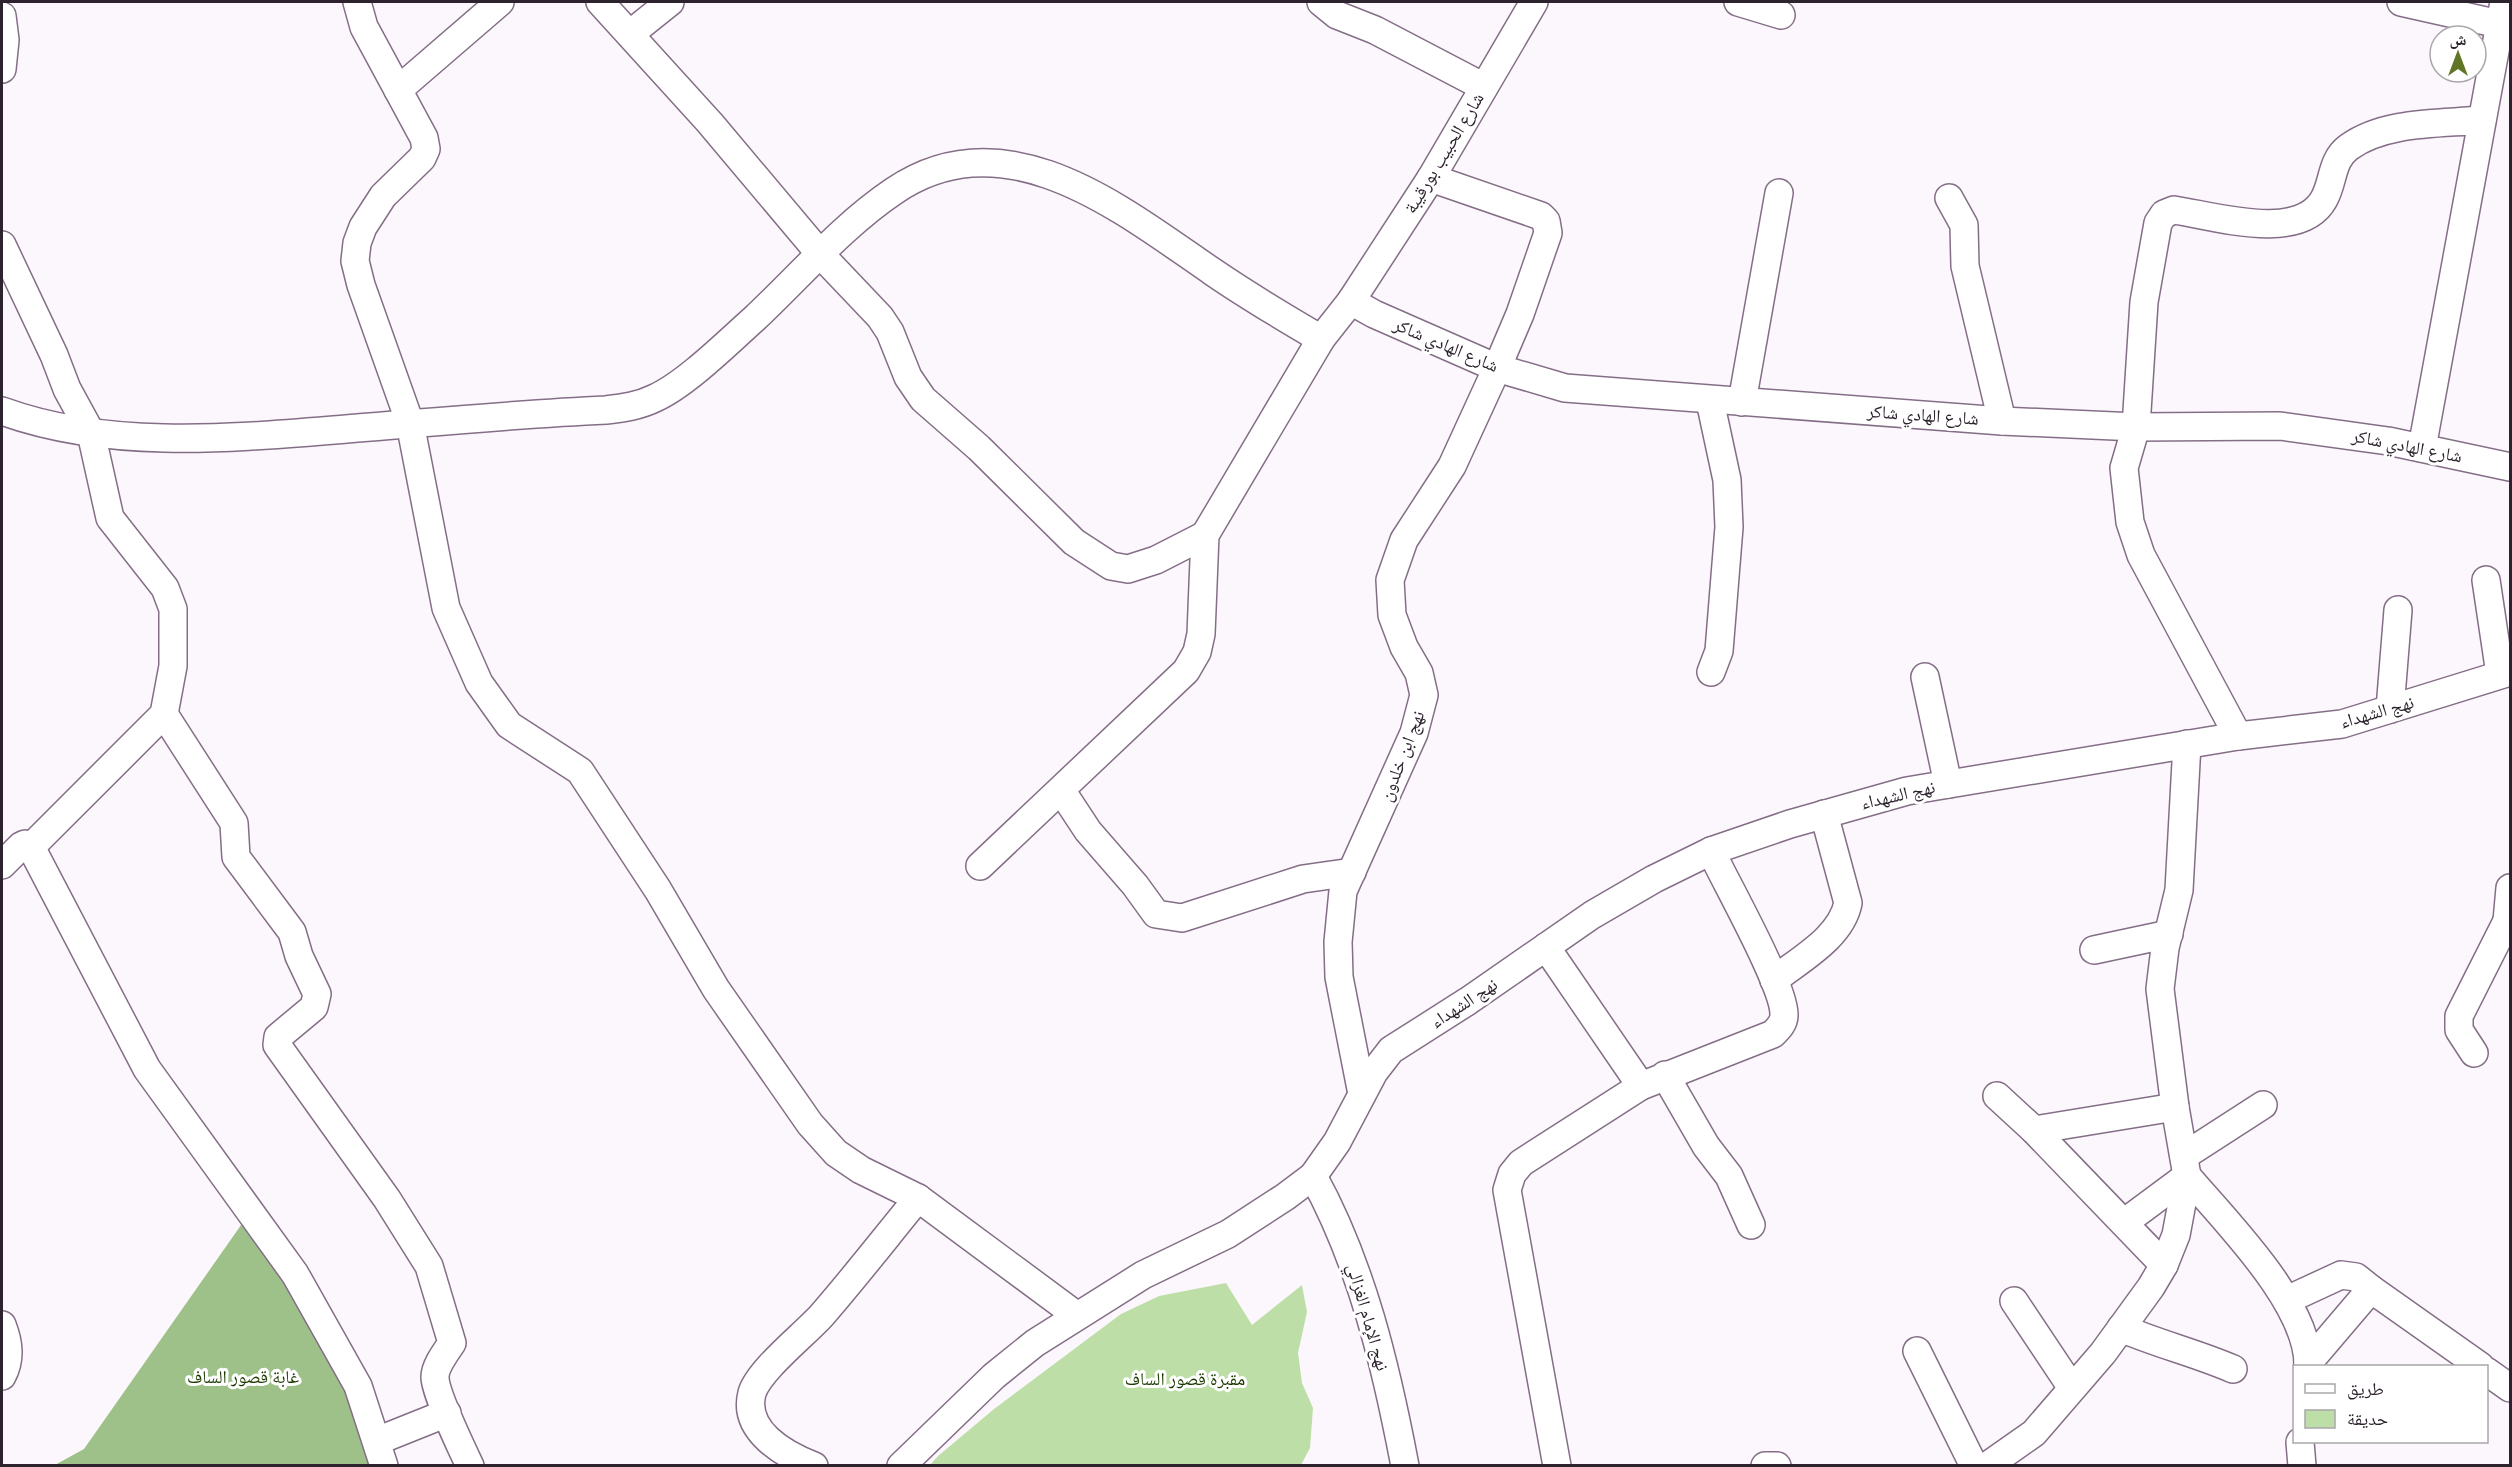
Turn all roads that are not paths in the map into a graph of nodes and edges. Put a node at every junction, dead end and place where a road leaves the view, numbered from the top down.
1 (357, 2) edge
2 (500, 2) edge
3 (600, 2) edge
4 (670, 2) edge
5 (1321, 2) edge
6 (1534, 2) edge
7 (1738, 2) edge
8 (2401, 2) edge
9 (2502, 13) edge
10 (1781, 15) dead end
11 (2, 16) edge
12 (630, 34) junction
13 (2, 69) edge
14 (1484, 87) junction
15 (398, 90) junction
16 (2482, 120) junction
17 (1431, 178) junction
18 (1779, 193) dead end
19 (1949, 198) dead end
20 (2, 245) edge
21 (821, 255) junction
22 (1351, 301) junction
23 (1321, 339) junction
24 (1497, 368) junction
25 (1710, 400) junction
26 (1742, 402) junction
27 (2, 411) edge
28 (2002, 421) junction
29 (410, 423) junction
30 (2136, 427) junction
31 (91, 433) junction
32 (2422, 448) junction
33 (2511, 467) edge
34 (1205, 535) junction
35 (2486, 580) dead end
36 (2398, 609) dead end
37 (1711, 672) dead end
38 (2505, 673) edge
39 (1925, 677) dead end
40 (2390, 709) junction
41 (164, 714) junction
42 (2238, 736) junction
43 (2187, 744) junction
44 (1948, 784) junction
45 (1061, 790) junction
46 (1824, 814) junction
47 (31, 847) junction
48 (1711, 851) junction
49 (2, 865) edge
50 (980, 866) dead end
51 (1352, 872) junction
52 (2511, 888) edge
53 (2509, 922) edge
54 (2169, 934) junction
55 (1546, 947) junction
56 (2094, 950) dead end
57 (1774, 980) junction
58 (2474, 1053) dead end
59 (1665, 1075) junction
60 (1641, 1086) junction
61 (1362, 1094) junction
62 (1997, 1096) dead end
63 (2263, 1105) dead end
64 (2175, 1107) junction
65 (2034, 1130) junction
66 (2186, 1166) junction
67 (1313, 1176) junction
68 (918, 1198) junction
69 (2125, 1222) junction
70 (1751, 1225) dead end
71 (2164, 1264) junction
72 (2372, 1289) junction
73 (2287, 1300) junction
74 (2014, 1301) dead end
75 (1076, 1315) junction
76 (2, 1325) edge
77 (2121, 1328) junction
78 (1917, 1352) dead end
79 (2308, 1365) edge
80 (2479, 1365) edge
81 (2234, 1369) dead end
82 (2488, 1372) edge
83 (2, 1376) edge
84 (2072, 1388) junction
85 (2511, 1388) edge
86 (447, 1413) junction
87 (2300, 1443) edge
88 (381, 1453) edge
89 (470, 1466) edge
90 (814, 1466) edge
91 (900, 1466) edge
92 (1405, 1466) edge
93 (1557, 1466) edge
94 (1765, 1466) edge
95 (1777, 1466) edge
96 (1974, 1466) edge
97 (1987, 1466) edge
98 (2302, 1466) edge

1 - 15 street
2 - 15 street
3 - 12 street
4 - 12 street
5 - 14 street
6 - 14 street, شارع الحبيب بورقيبة
7 - 10 street
8 - 9 street
9 - 16 street
11 - 13 street
12 - 21 street
14 - 17 street, شارع الحبيب بورقيبة
15 - 29 street
16 - 30 street
16 - 32 street
17 - 22 street, شارع الحبيب بورقيبة
17 - 24 street, نهج ابن خلدون
18 - 26 street
19 - 28 street
20 - 31 street
21 - 23 street
21 - 29 street
21 - 34 street
22 - 23 street, شارع الحبيب بورقيبة
22 - 24 street, شارع الهادي شاكر
23 - 34 street, شارع الحبيب بورقيبة
24 - 25 street, شارع الهادي شاكر
24 - 51 street, نهج ابن خلدون
25 - 26 street, شارع الهادي شاكر
25 - 37 street
26 - 28 street, شارع الهادي شاكر
27 - 31 street
28 - 30 street, شارع الهادي شاكر
29 - 31 street
29 - 68 street
30 - 32 street, شارع الهادي شاكر
30 - 42 street
31 - 41 street
32 - 33 street, شارع الهادي شاكر
34 - 45 street
35 - 38 street
36 - 40 street
38 - 40 street, نهج الشهداء
39 - 44 street
40 - 42 street, نهج الشهداء
41 - 47 street
41 - 86 street
42 - 43 street, نهج الشهداء
43 - 44 street, نهج الشهداء
43 - 54 street
44 - 46 street, نهج الشهداء
45 - 50 street
45 - 51 street
46 - 48 street, نهج الشهداء
46 - 57 street
47 - 49 street
47 - 88 street
48 - 55 street, نهج الشهداء
48 - 57 street
51 - 61 street, نهج ابن خلدون
52 - 53 street
53 - 58 street
54 - 56 street
54 - 64 street
55 - 60 street
55 - 61 street, نهج الشهداء
57 - 59 street
59 - 60 street
59 - 70 street
60 - 93 street
61 - 67 street, نهج الشهداء
62 - 65 street
63 - 66 street
64 - 65 street
64 - 66 street
65 - 69 street
66 - 69 street
66 - 71 street
66 - 73 street
67 - 75 street, نهج الشهداء
67 - 92 street, نهج الإمام الغزالي
68 - 75 street
68 - 90 street
69 - 71 street
71 - 77 street
72 - 73 street
72 - 79 street
72 - 80 street
73 - 79 street
74 - 84 street
75 - 91 street, نهج الشهداء
76 - 83 street
77 - 81 street
77 - 84 street
78 - 96 street
82 - 85 street
84 - 97 street
86 - 88 street
86 - 89 street
87 - 98 street
94 - 95 street

